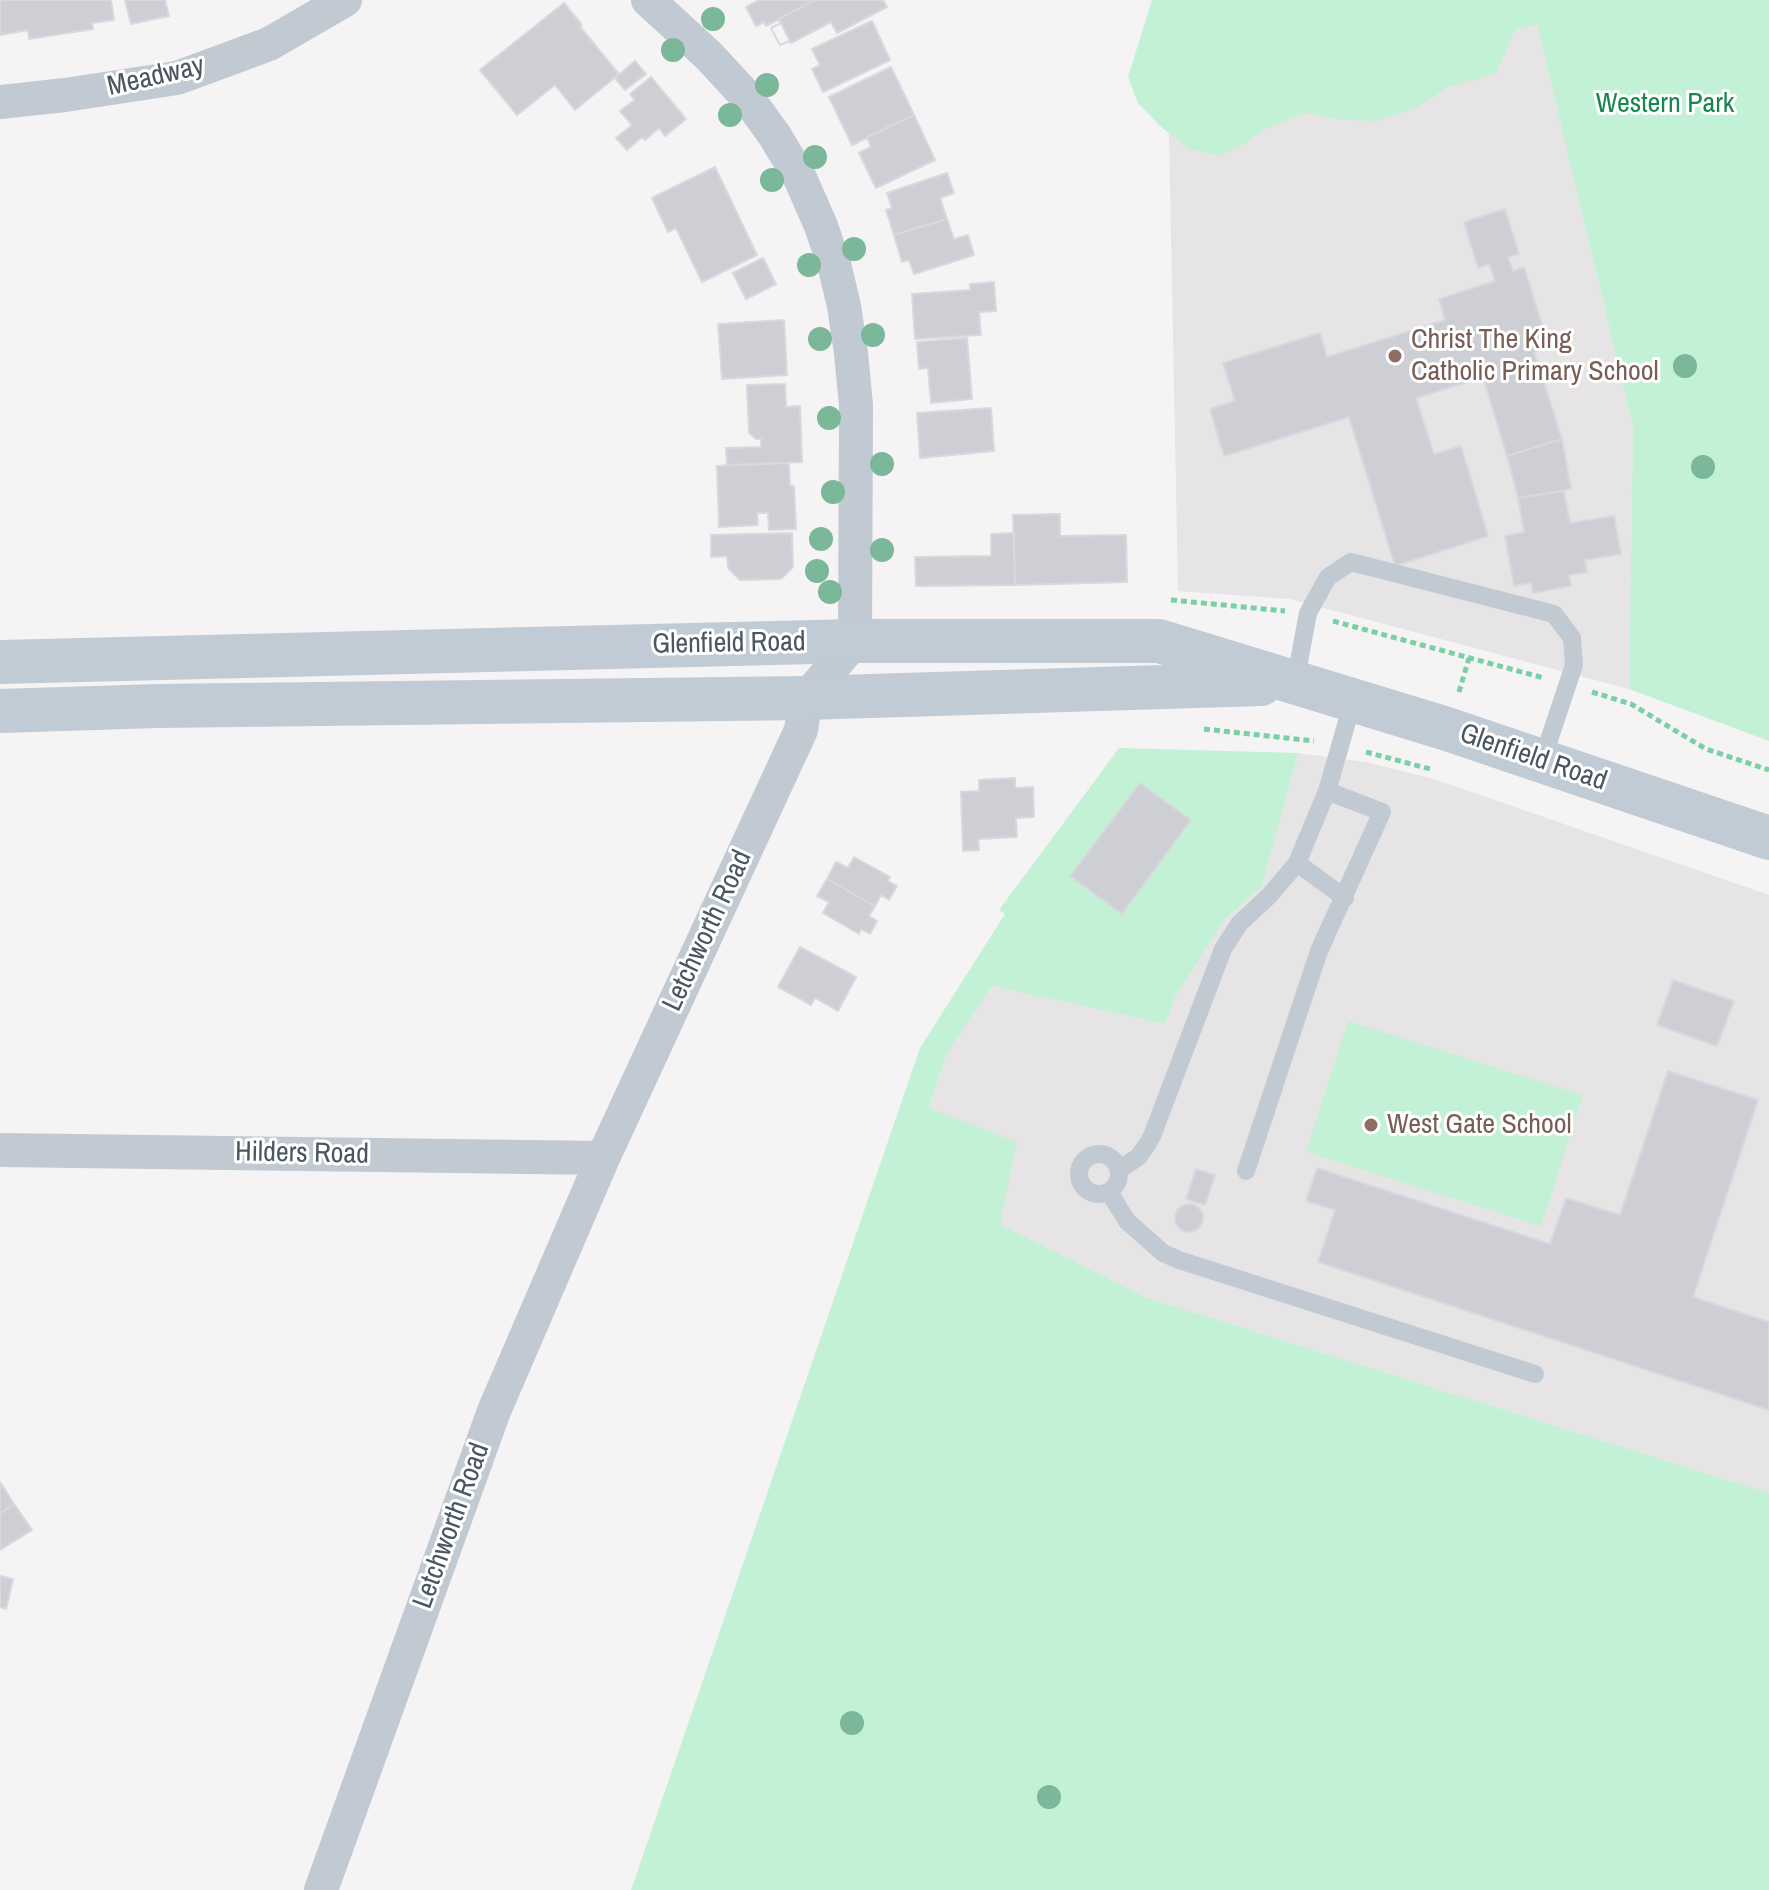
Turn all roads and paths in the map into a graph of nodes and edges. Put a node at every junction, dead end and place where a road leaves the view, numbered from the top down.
1 (345, 0) edge
2 (648, 0) edge
3 (0, 102) edge
4 (855, 641) junction
5 (156, 658) junction
6 (0, 662) edge
7 (1295, 683) junction
8 (806, 698) junction
9 (1353, 701) junction
10 (158, 706) junction
11 (0, 711) edge
12 (1190, 727) dead end
13 (1339, 745) junction
14 (1542, 761) junction
15 (1434, 770) dead end
16 (1327, 791) junction
17 (1769, 838) edge
18 (1297, 863) junction
19 (1345, 898) junction
20 (0, 1150) edge
21 (603, 1158) junction
22 (1119, 1170) junction
23 (1246, 1171) dead end
24 (1109, 1192) junction
25 (1535, 1374) dead end
26 (321, 1890) edge

1 - 3 street, Meadway
2 - 4 street
4 - 5 street, Glenfield Road
4 - 7 street, Glenfield Road
4 - 8 street, Letchworth Road
5 - 6 street, Glenfield Road
5 - 10 street
7 - 8 street, Glenfield Road
7 - 9 street, Glenfield Road
7 - 14 lane
8 - 10 street, Glenfield Road
8 - 21 street, Letchworth Road
9 - 13 lane
9 - 14 street, Glenfield Road
10 - 11 street, Glenfield Road
12 - 13 path
13 - 15 path
13 - 16 lane
14 - 17 street, Glenfield Road
16 - 18 lane
16 - 19 lane
18 - 19 lane
18 - 22 lane
19 - 23 lane
20 - 21 street, Hilders Road
21 - 26 street, Letchworth Road
22 - 24 lane
22 - 24 lane
24 - 25 lane

